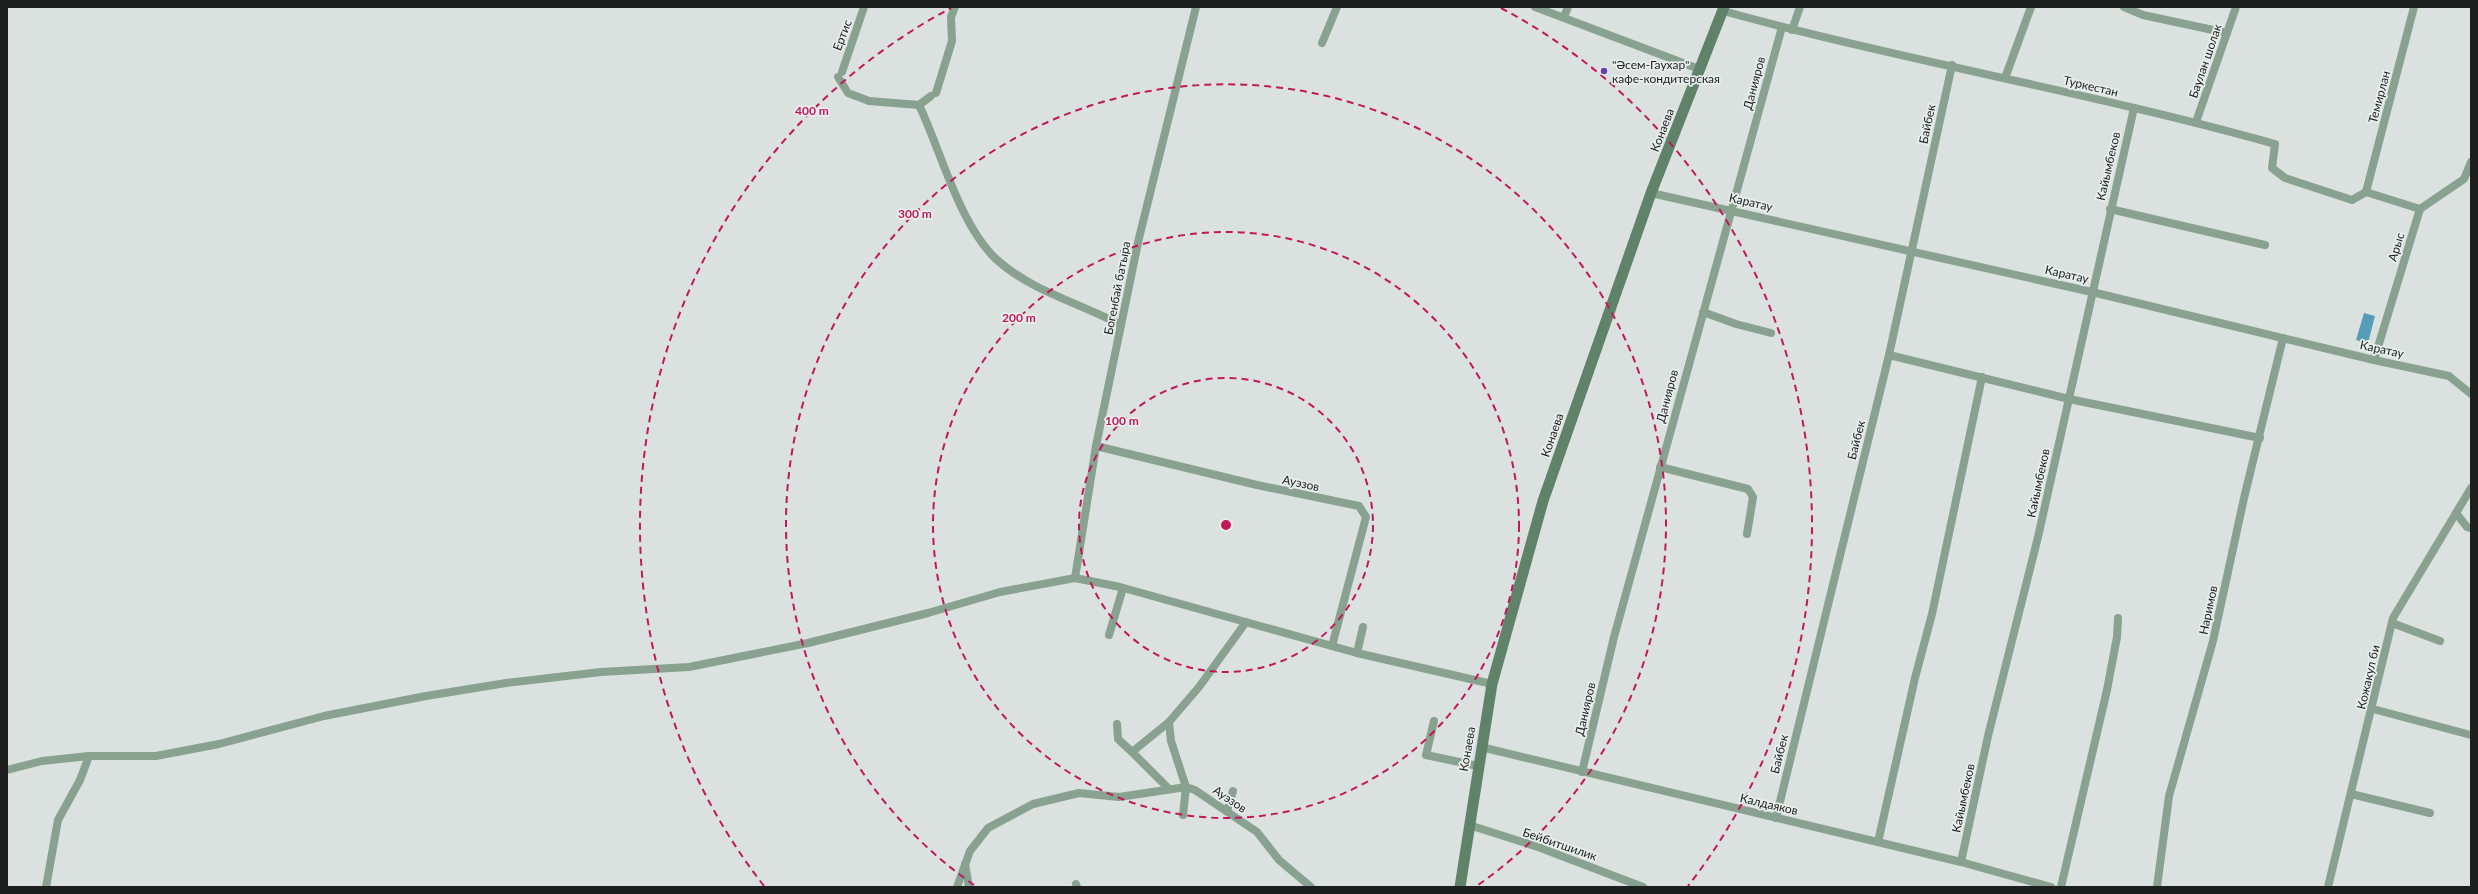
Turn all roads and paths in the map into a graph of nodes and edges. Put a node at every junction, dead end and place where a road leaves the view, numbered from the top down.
1 (864, 7) edge
2 (955, 7) edge
3 (1196, 7) edge
4 (1337, 7) edge
5 (1535, 7) edge
6 (1568, 7) edge
7 (1800, 7) edge
8 (2031, 7) edge
9 (2124, 7) edge
10 (2236, 7) edge
11 (2414, 7) edge
12 (1723, 9) edge
13 (2135, 9) edge
14 (1564, 17) junction
15 (1782, 27) junction
16 (1792, 30) junction
17 (2227, 33) junction
18 (1322, 44) dead end
19 (1952, 65) junction
20 (1698, 69) junction
21 (2005, 78) junction
22 (919, 105) junction
23 (2134, 108) junction
24 (2196, 122) junction
25 (2471, 162) edge
26 (2366, 192) junction
27 (1652, 193) junction
28 (2110, 209) junction
29 (2420, 209) junction
30 (1731, 210) junction
31 (2265, 245) dead end
32 (1912, 251) junction
33 (2092, 292) junction
34 (1703, 312) junction
35 (1121, 325) junction
36 (1771, 333) dead end
37 (2283, 338) junction
38 (1889, 355) junction
39 (2374, 360) junction
40 (1982, 377) junction
41 (2471, 394) edge
42 (2069, 399) junction
43 (2260, 438) junction
44 (1096, 446) junction
45 (1660, 467) junction
46 (2471, 488) edge
47 (2456, 513) junction
48 (2471, 528) edge
49 (1747, 534) dead end
50 (1076, 578) junction
51 (1123, 588) junction
52 (2118, 618) dead end
53 (1246, 622) junction
54 (2392, 623) junction
55 (1363, 627) dead end
56 (1109, 635) dead end
57 (2440, 641) dead end
58 (1332, 646) junction
59 (1357, 653) junction
60 (1492, 684) junction
61 (2373, 709) junction
62 (1434, 721) dead end
63 (1169, 722) junction
64 (1117, 724) dead end
65 (2471, 735) edge
66 (1481, 747) junction
67 (1132, 752) junction
68 (89, 756) junction
69 (1478, 766) junction
70 (7, 770) edge
71 (1582, 772) junction
72 (1186, 787) junction
73 (1170, 789) junction
74 (1234, 792) dead end
75 (2351, 794) junction
76 (1227, 811) junction
77 (2430, 813) dead end
78 (1183, 815) dead end
79 (1776, 818) junction
80 (1469, 826) junction
81 (1878, 842) junction
82 (965, 862) junction
83 (1961, 862) junction
84 (46, 887) edge
85 (957, 887) edge
86 (969, 887) edge
87 (1311, 887) edge
88 (1460, 887) edge
89 (1643, 887) edge
90 (2051, 887) edge
91 (2061, 887) edge
92 (2157, 887) edge
93 (2328, 887) edge

1 - 22 street, Ертис
2 - 22 street
3 - 35 street, Богенбай батыра
4 - 18 street
5 - 14 street
6 - 14 street
7 - 16 street
8 - 21 street
9 - 13 street
10 - 17 street, Баулан шолак
11 - 26 street, Темирлан
12 - 15 street, Туркестан
12 - 20 main road, Конаева
13 - 17 street
14 - 20 street
15 - 16 street, Туркестан
15 - 30 street, Данияров
16 - 19 street, Туркестан
17 - 24 street, Баулан шолак
19 - 21 street, Туркестан
19 - 32 street, Байбек
20 - 27 main road, Конаева
21 - 23 street, Туркестан
22 - 35 street
23 - 24 street, Туркестан
23 - 28 street, Кайымбеков
24 - 26 street, Туркестан
25 - 29 street
26 - 29 street
27 - 30 street, Каратау
27 - 60 main road, Конаева
28 - 31 street
28 - 33 street, Кайымбеков
29 - 39 street, Арыс
30 - 32 street, Каратау
30 - 34 street, Данияров
32 - 33 street, Каратау
32 - 38 street, Байбек
33 - 37 street, Каратау
33 - 42 street, Кайымбеков
34 - 36 street
34 - 45 street, Данияров
35 - 44 street, Богенбай батыра
37 - 39 street, Каратау
37 - 43 street, Наримов
38 - 40 street
38 - 79 street, Байбек
39 - 41 street, Каратау
40 - 42 street
40 - 81 street
42 - 43 street
42 - 83 street, Кайымбеков
43 - 92 street, Наримов
44 - 50 street, Богенбай батыра
44 - 58 street, Ауэзов
45 - 49 street
45 - 71 street, Данияров
46 - 47 street, Кожакул би
47 - 48 street
47 - 54 street, Кожакул би
50 - 51 street
50 - 68 street
51 - 53 street
51 - 56 street
52 - 91 street
53 - 58 street
53 - 63 street
54 - 57 street
54 - 61 street, Кожакул би
55 - 59 street
58 - 59 street
59 - 60 street
60 - 66 main road, Конаева
61 - 65 street
61 - 75 street, Кожакул би
62 - 69 street
63 - 67 street
63 - 72 street
64 - 67 street
66 - 69 main road, Конаева
66 - 71 street, Калдаяков
67 - 73 street
68 - 70 street
68 - 84 street
69 - 80 main road, Конаева
71 - 79 street, Калдаяков
72 - 73 street
72 - 76 street, Ауэзов
72 - 78 street
73 - 82 street
74 - 76 street
75 - 77 street
75 - 93 street, Кожакул би
76 - 87 street, Ауэзов
79 - 81 street, Калдаяков
80 - 88 main road, Конаева
80 - 89 street, Бейбитшилик
81 - 83 street, Калдаяков
82 - 85 street
82 - 86 street
83 - 90 street, Калдаяков

